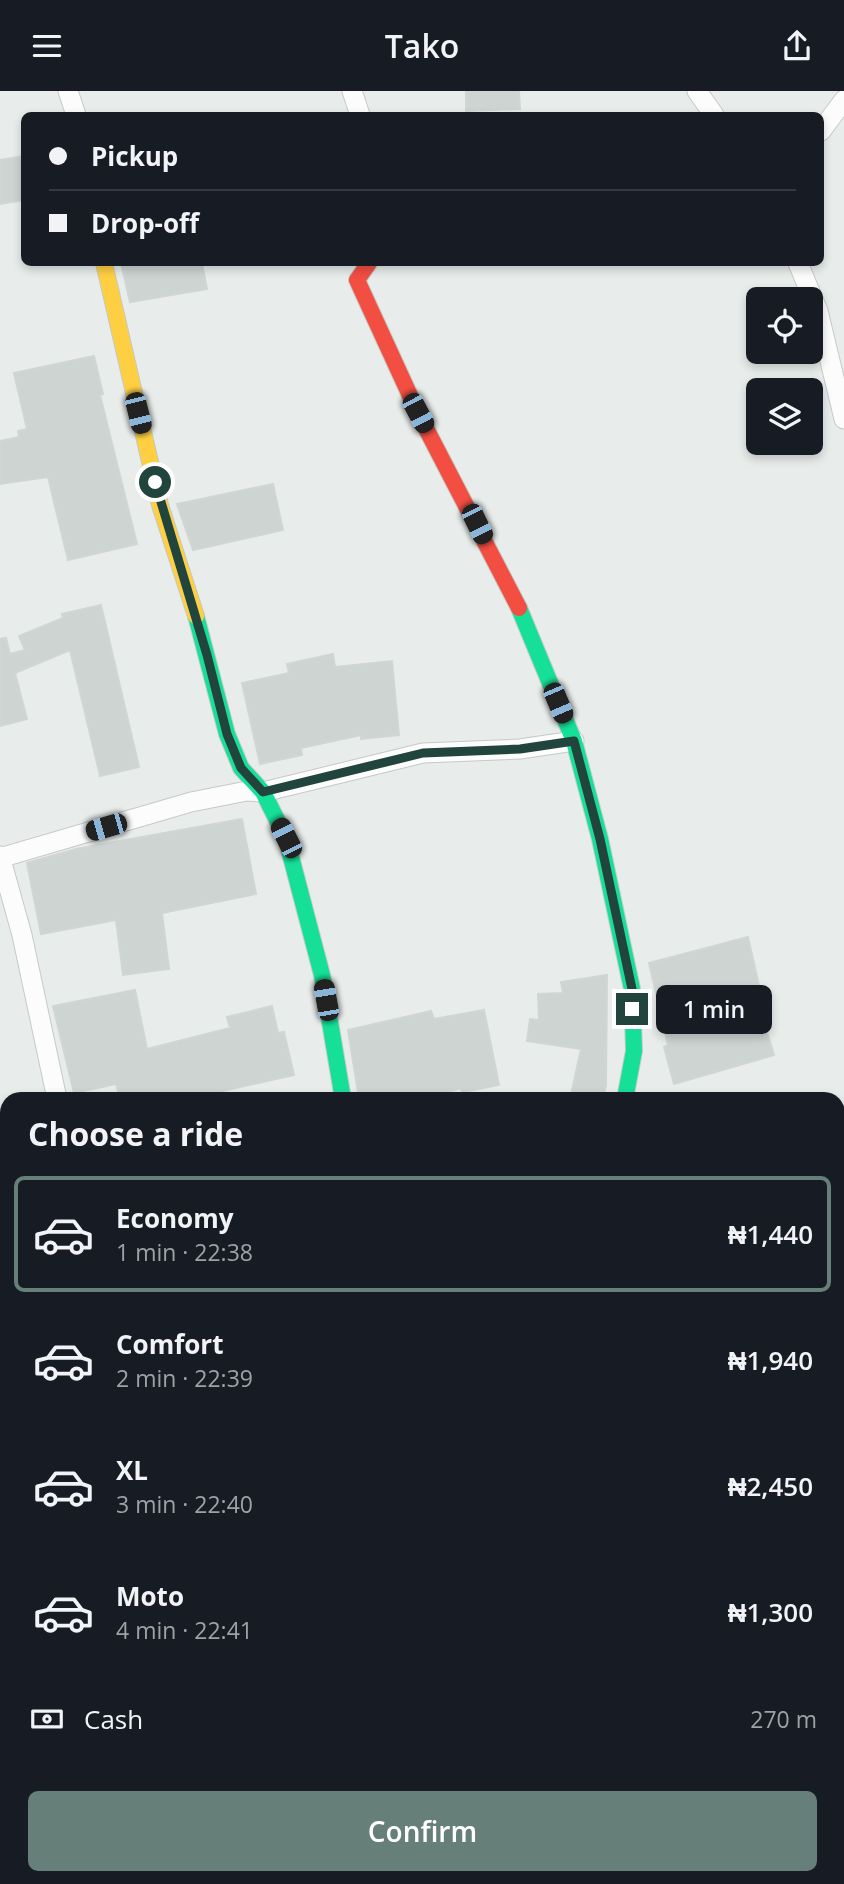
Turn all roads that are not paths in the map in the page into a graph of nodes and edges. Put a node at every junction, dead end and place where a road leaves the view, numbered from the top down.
1 (68, 91) edge
2 (352, 91) edge
3 (697, 91) edge
4 (844, 100) edge
5 (75, 112) edge
6 (359, 112) edge
7 (712, 112) edge
8 (824, 127) edge
9 (105, 266) edge
10 (367, 266) edge
11 (799, 266) edge
12 (844, 419) edge
13 (574, 741) junction
14 (263, 792) junction
15 (0, 857) edge
16 (56, 1092) edge
17 (342, 1092) edge
18 (626, 1092) edge

1 - 5 street
2 - 6 street
3 - 7 street
4 - 8 street
9 - 14 street
10 - 13 street
11 - 12 street
13 - 14 street
13 - 18 street
14 - 15 street
14 - 17 street
15 - 16 street

